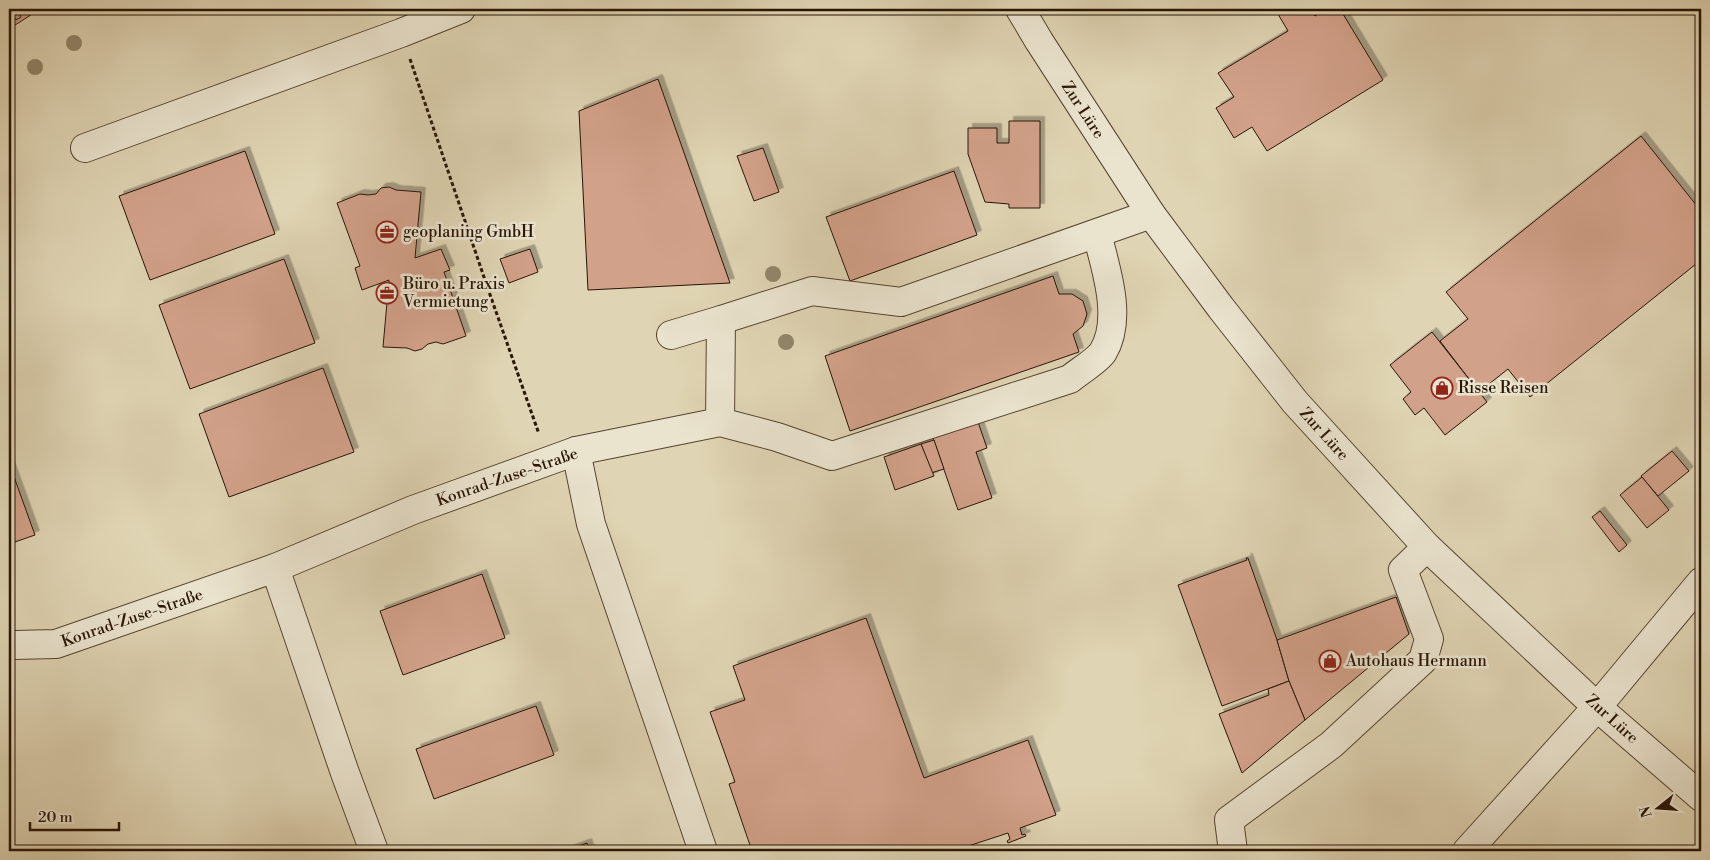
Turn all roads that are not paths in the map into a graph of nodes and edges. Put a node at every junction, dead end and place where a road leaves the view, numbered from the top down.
1 (461, 9) edge
2 (1020, 9) edge
3 (85, 148) dead end
4 (1151, 214) junction
5 (1097, 234) junction
6 (721, 320) junction
7 (671, 335) dead end
8 (720, 422) junction
9 (576, 451) junction
10 (1427, 547) junction
11 (275, 568) junction
12 (1701, 582) edge
13 (14, 645) dead end
14 (1597, 707) junction
15 (1701, 797) edge
16 (374, 851) edge
17 (703, 851) edge
18 (1233, 851) edge
19 (1467, 851) edge

1 - 3 street
2 - 4 street, Zur Lüre
4 - 5 street
4 - 10 street, Zur Lüre
5 - 6 street
5 - 8 street, Konrad-Zuse-Straße
6 - 7 street
6 - 8 street
8 - 9 street, Konrad-Zuse-Straße
9 - 11 street, Konrad-Zuse-Straße
9 - 17 street
10 - 14 street, Zur Lüre
10 - 18 street
11 - 13 street, Konrad-Zuse-Straße
11 - 16 street
12 - 14 street
14 - 15 street, Zur Lüre
14 - 19 street

